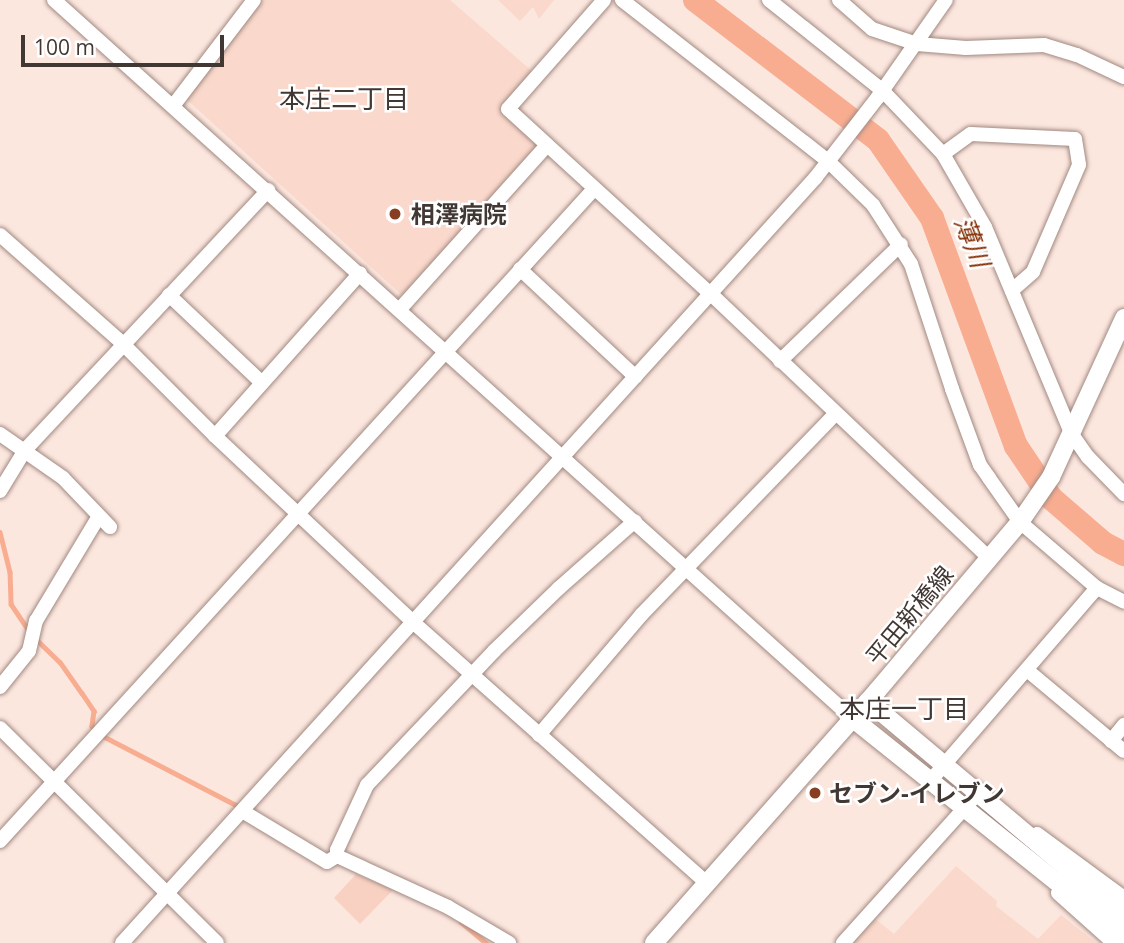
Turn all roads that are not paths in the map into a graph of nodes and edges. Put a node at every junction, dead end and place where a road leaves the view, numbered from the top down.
1 (54, 0) edge
2 (254, 0) edge
3 (604, 0) edge
4 (622, 0) edge
5 (769, 0) edge
6 (839, 0) edge
7 (946, 0) edge
8 (917, 44) junction
9 (1124, 77) edge
10 (881, 94) junction
11 (173, 106) junction
12 (546, 146) junction
13 (943, 154) junction
14 (833, 158) junction
15 (594, 189) junction
16 (268, 190) junction
17 (0, 236) edge
18 (901, 244) junction
19 (520, 269) junction
20 (360, 273) junction
21 (1012, 290) junction
22 (169, 295) junction
23 (712, 295) junction
24 (400, 309) junction
25 (1124, 318) edge
26 (123, 345) junction
27 (446, 350) junction
28 (780, 361) junction
29 (636, 377) junction
30 (262, 383) junction
31 (836, 413) junction
32 (0, 434) edge
33 (215, 436) junction
34 (1070, 438) junction
35 (25, 450) junction
36 (565, 457) junction
37 (0, 491) edge
38 (1124, 494) edge
39 (298, 515) junction
40 (1023, 518) junction
41 (635, 521) junction
42 (989, 558) junction
43 (686, 568) junction
44 (1097, 589) junction
45 (1124, 602) edge
46 (414, 623) junction
47 (1027, 670) junction
48 (471, 674) junction
49 (0, 687) edge
50 (868, 701) junction
51 (852, 718) junction
52 (1124, 724) edge
53 (0, 728) edge
54 (539, 735) junction
55 (1111, 740) junction
56 (1124, 751) edge
57 (943, 764) junction
58 (52, 780) junction
59 (931, 780) junction
60 (978, 793) junction
61 (963, 807) junction
62 (244, 809) junction
63 (1020, 826) junction
64 (0, 841) edge
65 (1014, 848) junction
66 (334, 858) junction
67 (706, 882) junction
68 (167, 893) junction
69 (1124, 898) edge
70 (1124, 916) edge
71 (1124, 936) edge
72 (122, 943) edge
73 (217, 943) edge
74 (509, 943) edge
75 (654, 943) edge
76 (843, 943) edge
77 (1114, 943) edge

1 - 11 street
2 - 11 street
3 - 12 street
4 - 14 street
5 - 10 street
6 - 8 street
7 - 8 street
8 - 9 street
8 - 10 street
10 - 13 street
10 - 14 street
11 - 16 street
12 - 15 street
12 - 24 street
13 - 21 street
13 - 21 street
14 - 18 street
14 - 23 street
15 - 19 street
15 - 23 street
16 - 20 street
16 - 22 street
17 - 26 street
18 - 28 street
18 - 40 street
19 - 27 street
19 - 29 street
20 - 24 street
20 - 30 street
21 - 34 street
22 - 26 street
22 - 30 street
23 - 28 street
23 - 29 street
24 - 27 street
25 - 34 main road, 平田新橋線
26 - 33 street
26 - 35 street
27 - 36 street
27 - 39 street
28 - 31 street
29 - 36 street
30 - 33 street
31 - 42 street
31 - 43 street
32 - 35 street
33 - 39 street
34 - 38 street
34 - 40 main road, 平田新橋線
35 - 37 street
35 - 49 street
36 - 41 street
36 - 46 street
39 - 46 street
39 - 58 street
40 - 42 main road, 平田新橋線
40 - 44 street
41 - 43 street
41 - 48 street
42 - 50 main road, 平田新橋線
43 - 51 street
43 - 54 street
44 - 45 street
44 - 47 street
46 - 48 street
46 - 62 street
47 - 55 street
47 - 57 street
48 - 54 street
48 - 66 street
50 - 51 main road, 平田新橋線
50 - 57 main road
51 - 59 main road
51 - 67 main road, 平田新橋線
52 - 55 street
53 - 58 street
54 - 67 street
55 - 56 street
57 - 59 street
57 - 60 main road
58 - 64 street
58 - 68 street
59 - 61 main road
60 - 61 street
60 - 63 main road
61 - 65 main road
61 - 76 street
62 - 66 street
62 - 68 street
63 - 69 street
63 - 70 main road
65 - 71 main road
65 - 77 street
66 - 74 street
67 - 75 main road, 平田新橋線
68 - 72 street
68 - 73 street

